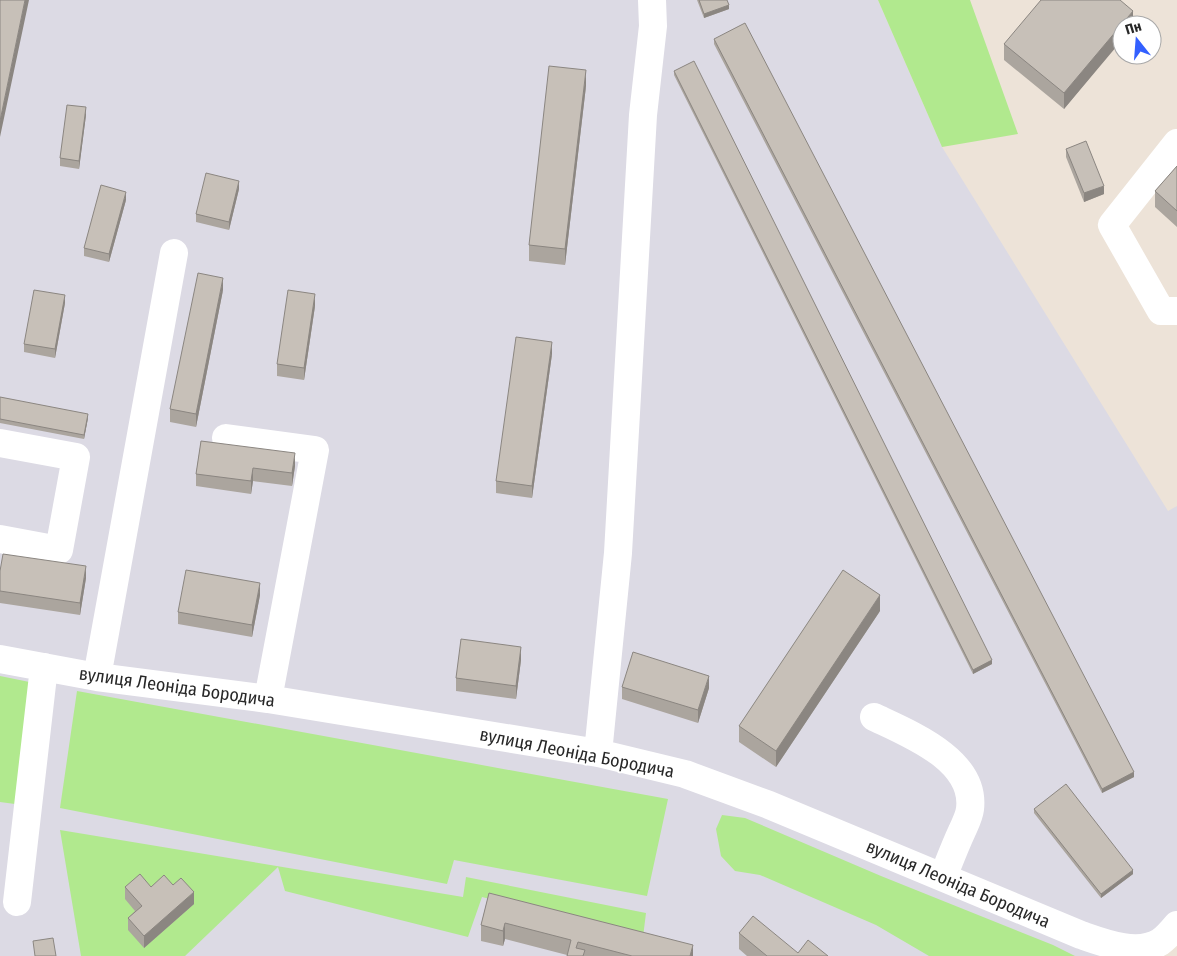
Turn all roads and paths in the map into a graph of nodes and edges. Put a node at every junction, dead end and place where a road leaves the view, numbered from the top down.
1 (652, 0) edge
2 (1177, 143) edge
3 (174, 253) dead end
4 (1177, 311) edge
5 (226, 438) dead end
6 (0, 442) edge
7 (0, 539) edge
8 (0, 659) edge
9 (44, 668) junction
10 (98, 678) junction
11 (268, 699) junction
12 (874, 717) dead end
13 (598, 753) junction
14 (943, 877) junction
15 (16, 902) dead end
16 (1177, 925) edge
17 (1144, 952) edge

1 - 13 street
2 - 4 street
3 - 10 street
5 - 11 street
6 - 7 street
8 - 9 street, вулиця Леоніда Бородича
9 - 10 street, вулиця Леоніда Бородича
9 - 15 street
10 - 11 street, вулиця Леоніда Бородича
11 - 13 street, вулиця Леоніда Бородича
12 - 14 street
13 - 14 street, вулиця Леоніда Бородича
14 - 17 street, вулиця Леоніда Бородича
16 - 17 street, вулиця Леоніда Бородича

